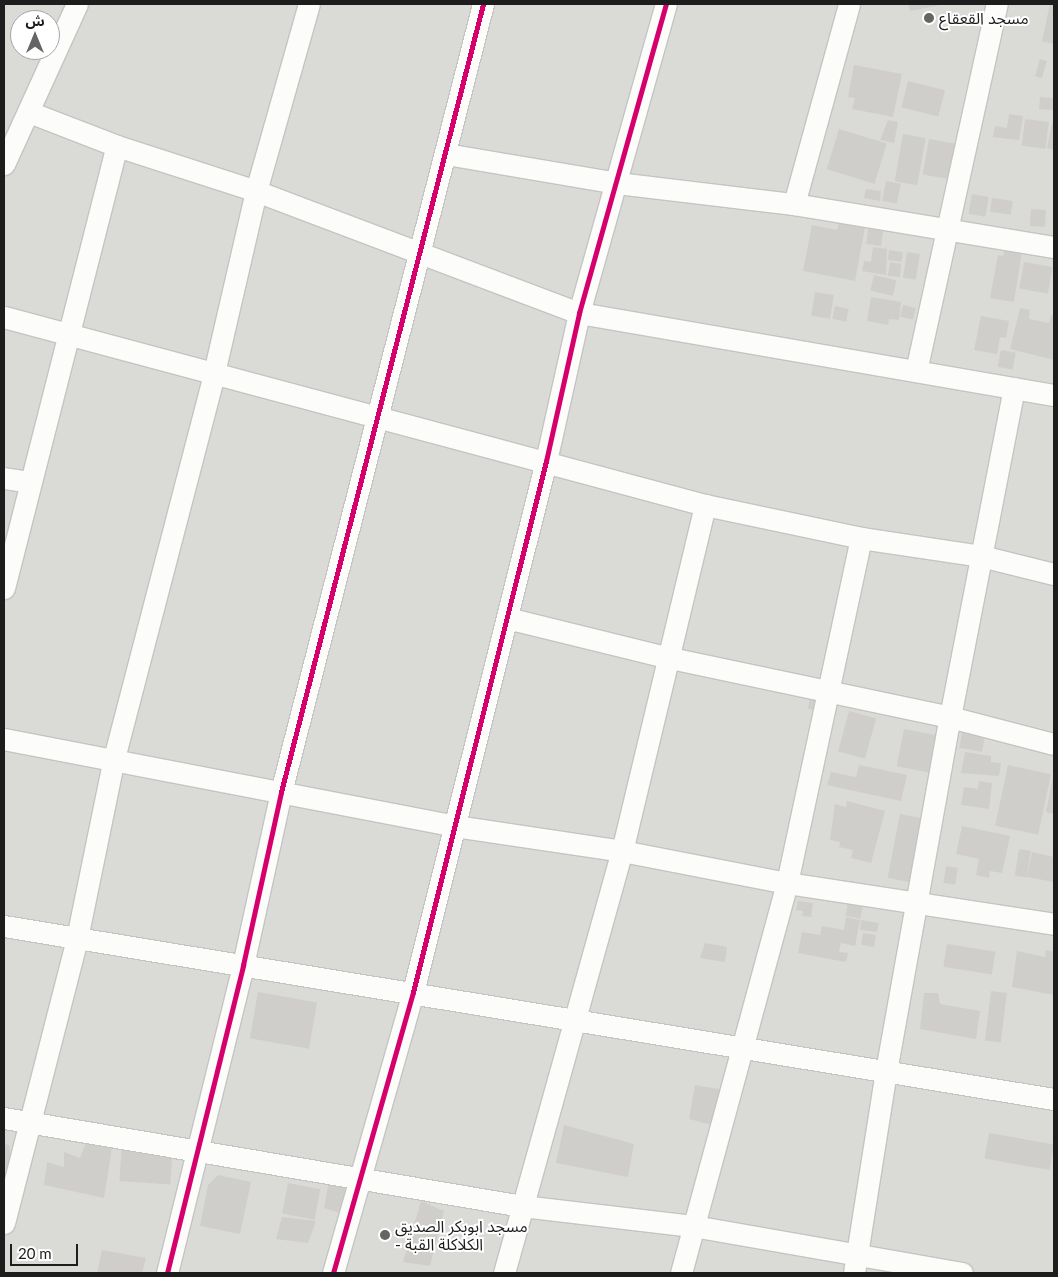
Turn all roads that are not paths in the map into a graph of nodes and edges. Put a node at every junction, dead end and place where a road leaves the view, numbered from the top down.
1 (77, 4) edge
2 (309, 4) edge
3 (483, 4) edge
4 (666, 4) edge
5 (849, 4) edge
6 (997, 4) edge
7 (29, 112) junction
8 (117, 146) junction
9 (446, 154) junction
10 (4, 164) edge
11 (617, 183) junction
12 (256, 191) junction
13 (794, 204) junction
14 (945, 230) junction
15 (1054, 246) edge
16 (421, 253) junction
17 (579, 313) junction
18 (4, 317) edge
19 (71, 335) junction
20 (916, 371) junction
21 (214, 372) junction
22 (1014, 388) junction
23 (1054, 396) edge
24 (376, 415) junction
25 (546, 461) junction
26 (4, 478) edge
27 (29, 482) junction
28 (705, 505) junction
29 (862, 538) junction
30 (981, 556) junction
31 (1054, 574) edge
32 (4, 588) edge
33 (507, 618) junction
34 (670, 658) junction
35 (831, 690) junction
36 (950, 717) junction
37 (4, 739) edge
38 (1054, 744) edge
39 (113, 762) junction
40 (281, 792) junction
41 (455, 826) junction
42 (622, 851) junction
43 (787, 883) junction
44 (918, 901) junction
45 (1054, 924) edge
46 (4, 926) edge
47 (77, 938) junction
48 (243, 965) junction
49 (413, 992) junction
50 (574, 1018) junction
51 (742, 1047) junction
52 (886, 1071) junction
53 (1054, 1099) edge
54 (4, 1118) edge
55 (28, 1122) junction
56 (197, 1153) junction
57 (358, 1178) junction
58 (522, 1206) junction
59 (4, 1223) edge
60 (693, 1226) junction
61 (856, 1264) edge
62 (167, 1273) edge
63 (334, 1273) edge
64 (504, 1273) edge
65 (681, 1273) edge
66 (962, 1273) edge

1 - 7 street
2 - 12 street
3 - 9 street
4 - 11 street
5 - 13 street
6 - 14 street
7 - 8 street
7 - 10 street
8 - 12 street
8 - 19 street
9 - 11 street
9 - 16 street
11 - 13 street
11 - 17 street
12 - 16 street
12 - 21 street
13 - 14 street
14 - 15 street
14 - 20 street
16 - 17 street
16 - 24 street
17 - 20 street
17 - 25 street
18 - 19 street
19 - 21 street
19 - 27 street
20 - 22 street
21 - 24 street
21 - 39 street
22 - 23 street
22 - 30 street
24 - 25 street
24 - 40 street
25 - 28 street
25 - 33 street
26 - 27 street
27 - 32 street
28 - 29 street
28 - 34 street
29 - 30 street
29 - 35 street
30 - 31 street
30 - 36 street
33 - 34 street
33 - 41 street
34 - 35 street
34 - 42 street
35 - 36 street
35 - 43 street
36 - 38 street
36 - 44 street
37 - 39 street
39 - 40 street
39 - 47 street
40 - 41 street
40 - 48 street
41 - 42 street
41 - 49 street
42 - 43 street
42 - 50 street
43 - 44 street
43 - 51 street
44 - 45 street
44 - 52 street
46 - 47 street
47 - 48 street
47 - 55 street
48 - 49 street
48 - 56 street
49 - 50 street
49 - 57 street
50 - 51 street
50 - 58 street
51 - 52 street
51 - 60 street
52 - 53 street
52 - 61 street
54 - 55 street
55 - 56 street
55 - 59 street
56 - 57 street
56 - 62 street
57 - 58 street
57 - 63 street
58 - 60 street
58 - 64 street
60 - 61 street
60 - 65 street
61 - 66 street

